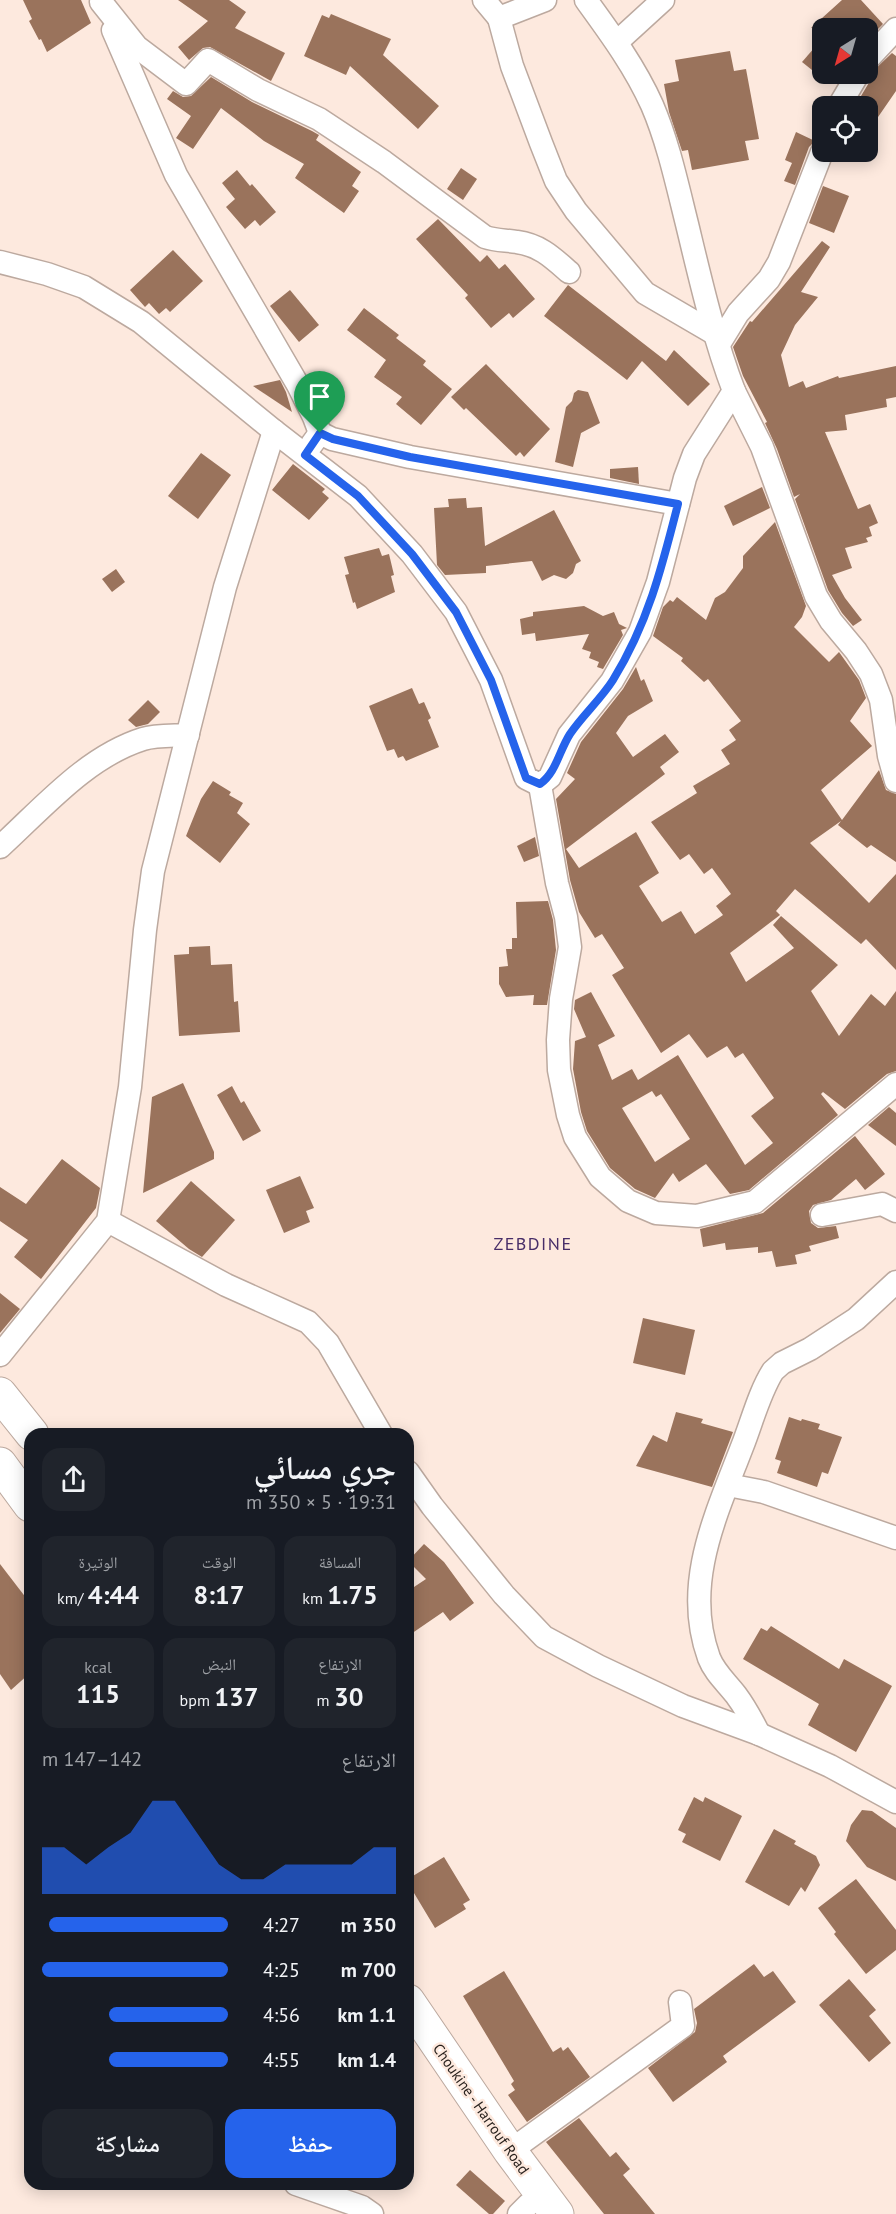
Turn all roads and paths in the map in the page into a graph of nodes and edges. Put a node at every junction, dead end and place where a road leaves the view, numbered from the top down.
1 (484, 0) edge
2 (545, 0) edge
3 (586, 0) edge
4 (663, 0) edge
5 (101, 1) edge
6 (499, 18) junction
7 (896, 29) edge
8 (617, 42) junction
9 (878, 48) edge
10 (818, 162) edge
11 (0, 262) edge
12 (569, 272) dead end
13 (718, 340) junction
14 (734, 391) junction
15 (274, 431) junction
16 (320, 433) junction
17 (305, 455) junction
18 (678, 504) junction
19 (188, 735) junction
20 (896, 782) edge
21 (540, 784) junction
22 (0, 847) edge
23 (896, 1084) edge
24 (896, 1211) edge
25 (822, 1215) dead end
26 (108, 1221) junction
27 (896, 1282) edge
28 (0, 1355) edge
29 (0, 1394) edge
30 (27, 1428) edge
31 (378, 1428) edge
32 (0, 1464) edge
33 (414, 1480) edge
34 (728, 1485) junction
35 (24, 1498) edge
36 (896, 1538) edge
37 (759, 1734) junction
38 (896, 1802) edge
39 (680, 2002) dead end
40 (414, 2010) edge
41 (414, 2045) edge
42 (510, 2151) junction
43 (313, 2190) edge
44 (535, 2212) edge
45 (372, 2214) edge

1 - 6 street
2 - 6 street
3 - 8 street
4 - 8 street
5 - 12 street
5 - 16 street
6 - 13 street
7 - 9 street
8 - 13 street
10 - 13 street
11 - 15 street
13 - 14 street
14 - 18 street
14 - 20 street
15 - 17 street
15 - 19 street
16 - 17 street
16 - 18 street
17 - 21 street
18 - 21 street
19 - 22 street
19 - 26 street
21 - 23 street
24 - 25 street
26 - 28 street
26 - 31 street
27 - 34 street
29 - 30 main road
32 - 35 main road
33 - 37 street
34 - 36 street
34 - 37 street
37 - 38 street
39 - 42 street
40 - 42 main road, Choukine - Harrouf Road
41 - 44 main road, Choukine - Harrouf Road
42 - 44 main road, Choukine - Harrouf Road
43 - 45 street

